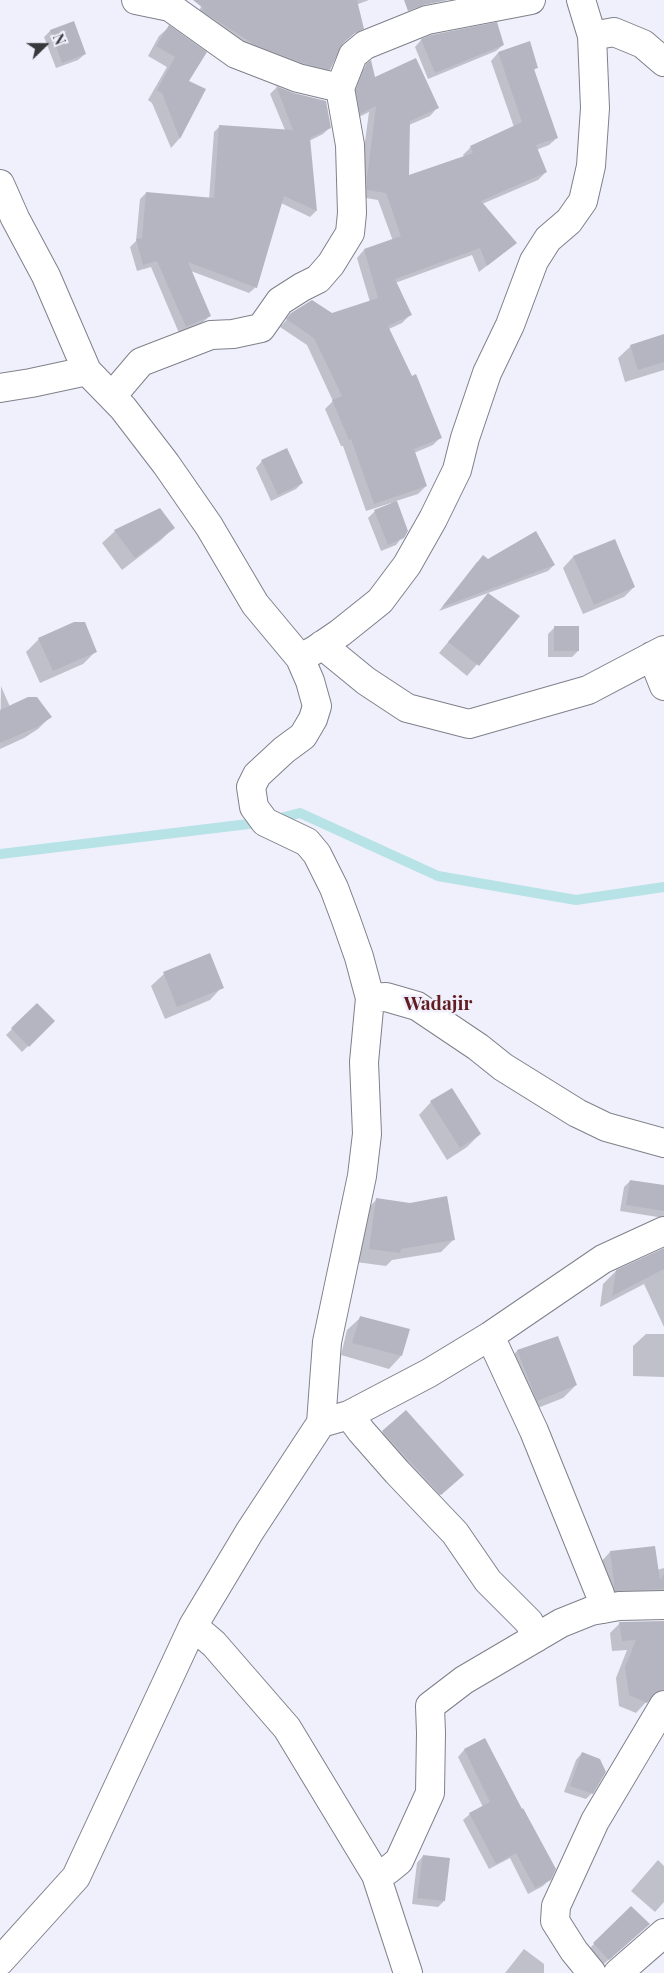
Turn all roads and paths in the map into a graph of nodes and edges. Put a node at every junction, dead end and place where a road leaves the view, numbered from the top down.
1 (136, 0) edge
2 (531, 0) edge
3 (581, 0) edge
4 (592, 36) junction
5 (664, 62) edge
6 (340, 88) junction
7 (0, 184) edge
8 (87, 371) junction
9 (0, 388) edge
10 (112, 396) junction
11 (311, 651) junction
12 (658, 653) edge
13 (664, 686) edge
14 (370, 998) junction
15 (664, 1143) edge
16 (664, 1231) edge
17 (490, 1336) junction
18 (350, 1415) junction
19 (321, 1423) junction
20 (664, 1605) edge
21 (603, 1609) junction
22 (193, 1626) junction
23 (536, 1638) junction
24 (664, 1705) edge
25 (376, 1875) junction
26 (664, 1933) edge
27 (0, 1961) edge
28 (408, 1973) edge
29 (592, 1973) edge
30 (618, 1973) edge

1 - 6 street
2 - 6 street
3 - 4 street
4 - 5 street
4 - 11 street
6 - 10 street
7 - 8 street
8 - 9 street
8 - 10 street
10 - 11 street
11 - 12 street
11 - 14 street
12 - 13 street
14 - 15 street
14 - 19 street
16 - 17 street
17 - 18 street
17 - 21 street
18 - 19 street
18 - 23 street
19 - 22 street
20 - 21 street
21 - 23 street
22 - 25 street
22 - 27 street
23 - 25 street
24 - 29 street
25 - 28 street
26 - 30 street

